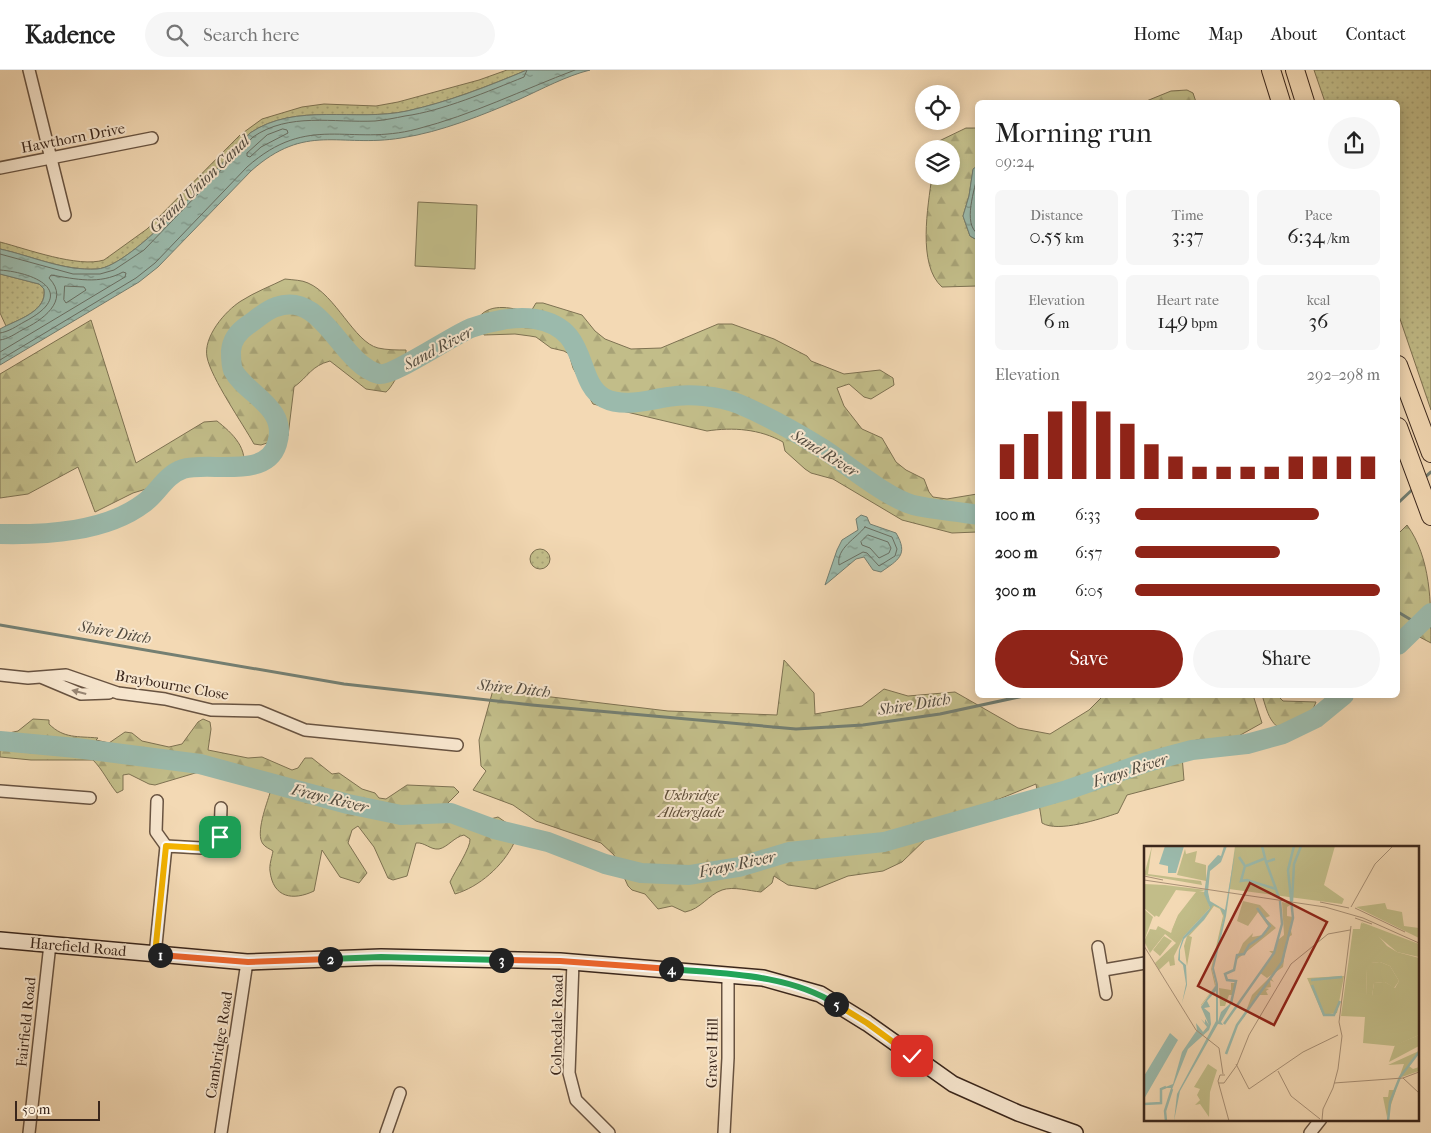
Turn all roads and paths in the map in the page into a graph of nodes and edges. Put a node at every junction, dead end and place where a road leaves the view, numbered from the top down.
1 (29, 70) edge
2 (1271, 70) edge
3 (1295, 70) edge
4 (1281, 100) edge
5 (1304, 100) edge
6 (152, 138) dead end
7 (50, 158) junction
8 (0, 168) edge
9 (64, 215) dead end
10 (1400, 370) edge
11 (1400, 432) edge
12 (1431, 453) edge
13 (1431, 516) edge
14 (0, 674) edge
15 (457, 745) dead end
16 (0, 792) edge
17 (90, 798) dead end
18 (157, 801) dead end
19 (221, 808) dead end
20 (166, 846) junction
21 (0, 940) edge
22 (50, 944) junction
23 (1098, 947) dead end
24 (155, 954) junction
25 (248, 962) junction
26 (573, 962) junction
27 (1144, 963) edge
28 (1104, 970) junction
29 (728, 974) junction
30 (1106, 994) dead end
31 (400, 1093) dead end
32 (1320, 1120) edge
33 (29, 1133) edge
34 (221, 1133) edge
35 (386, 1133) edge
36 (609, 1133) edge
37 (724, 1133) edge
38 (1075, 1133) edge
39 (1310, 1133) edge

1 - 7 street
2 - 4 highway
3 - 5 highway
6 - 7 street, Hawthorn Drive
7 - 8 street, Hawthorn Drive
7 - 9 street
10 - 12 highway
11 - 13 highway
14 - 15 street, Braybourne Close
16 - 17 street
18 - 20 street
19 - 20 street
20 - 24 street
21 - 22 main road, Harefield Road
22 - 24 main road, Harefield Road
22 - 33 street, Fairfield Road
23 - 28 street
24 - 25 main road, Harefield Road
25 - 26 main road, Harefield Road
25 - 34 street, Cambridge Road
26 - 29 main road, Harefield Road
26 - 36 street, Colnedale Road
27 - 28 street
28 - 30 street
29 - 37 street, Gravel Hill
29 - 38 main road, Harefield Road
31 - 35 street
32 - 39 street

